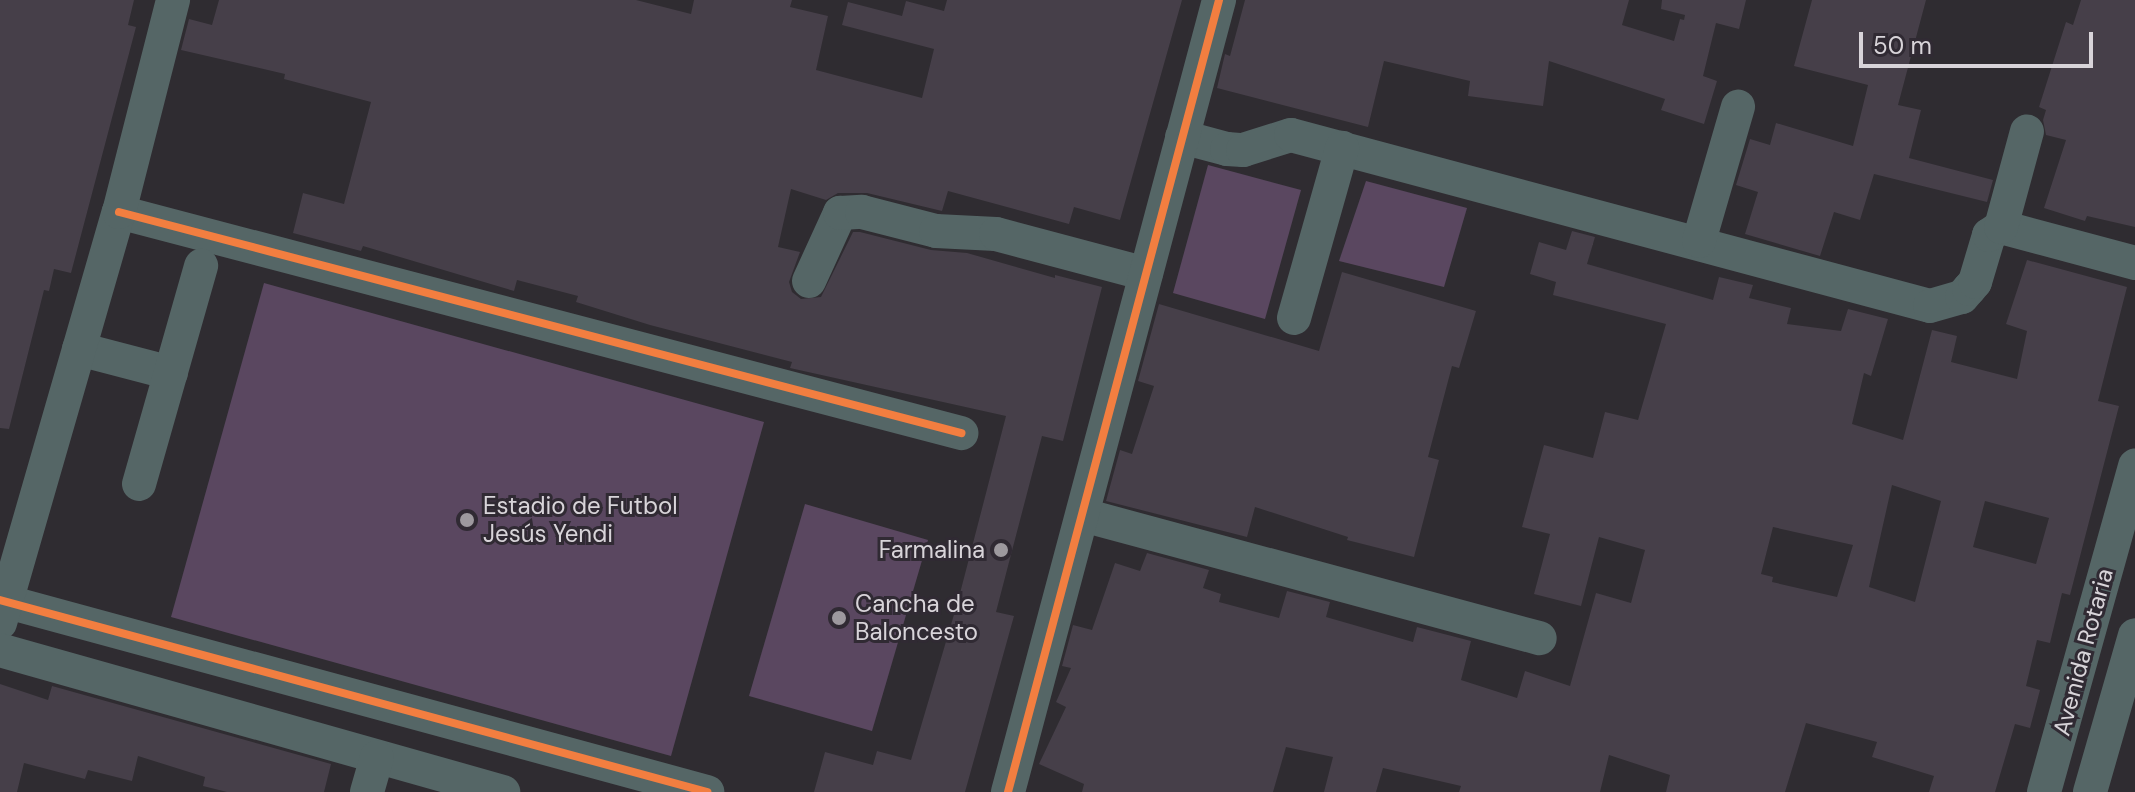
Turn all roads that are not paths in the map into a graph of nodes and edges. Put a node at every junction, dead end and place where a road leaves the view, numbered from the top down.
1 (173, 0) edge
2 (1219, 0) edge
3 (1738, 107) dead end
4 (2027, 131) dead end
5 (1182, 137) junction
6 (1342, 148) junction
7 (119, 212) junction
8 (2001, 227) junction
9 (1699, 241) junction
10 (2135, 263) edge
11 (201, 266) dead end
12 (1146, 274) junction
13 (809, 281) dead end
14 (1294, 318) dead end
15 (79, 349) junction
16 (171, 373) junction
17 (961, 433) dead end
18 (2135, 465) edge
19 (139, 484) dead end
20 (1083, 515) junction
21 (2126, 529) edge
22 (2, 608) edge
23 (2135, 635) edge
24 (1540, 638) dead end
25 (0, 650) edge
26 (377, 757) junction
27 (367, 792) edge
28 (503, 792) edge
29 (707, 792) edge
30 (1008, 792) edge
31 (2044, 792) edge
32 (2090, 792) edge

1 - 7 street
2 - 5 street
3 - 9 street
4 - 8 street
5 - 6 street
5 - 12 street
6 - 9 street
6 - 14 street
7 - 15 street
7 - 17 street
8 - 9 street
8 - 10 street
11 - 16 street
12 - 13 street
12 - 20 street
15 - 16 street
15 - 22 street
16 - 19 street
18 - 21 street, Avenida Rotaria
20 - 24 street
20 - 30 street
21 - 31 street, Avenida Rotaria
22 - 29 street
23 - 32 street, Avenida Rotaria
25 - 26 street
26 - 27 street
26 - 28 street

